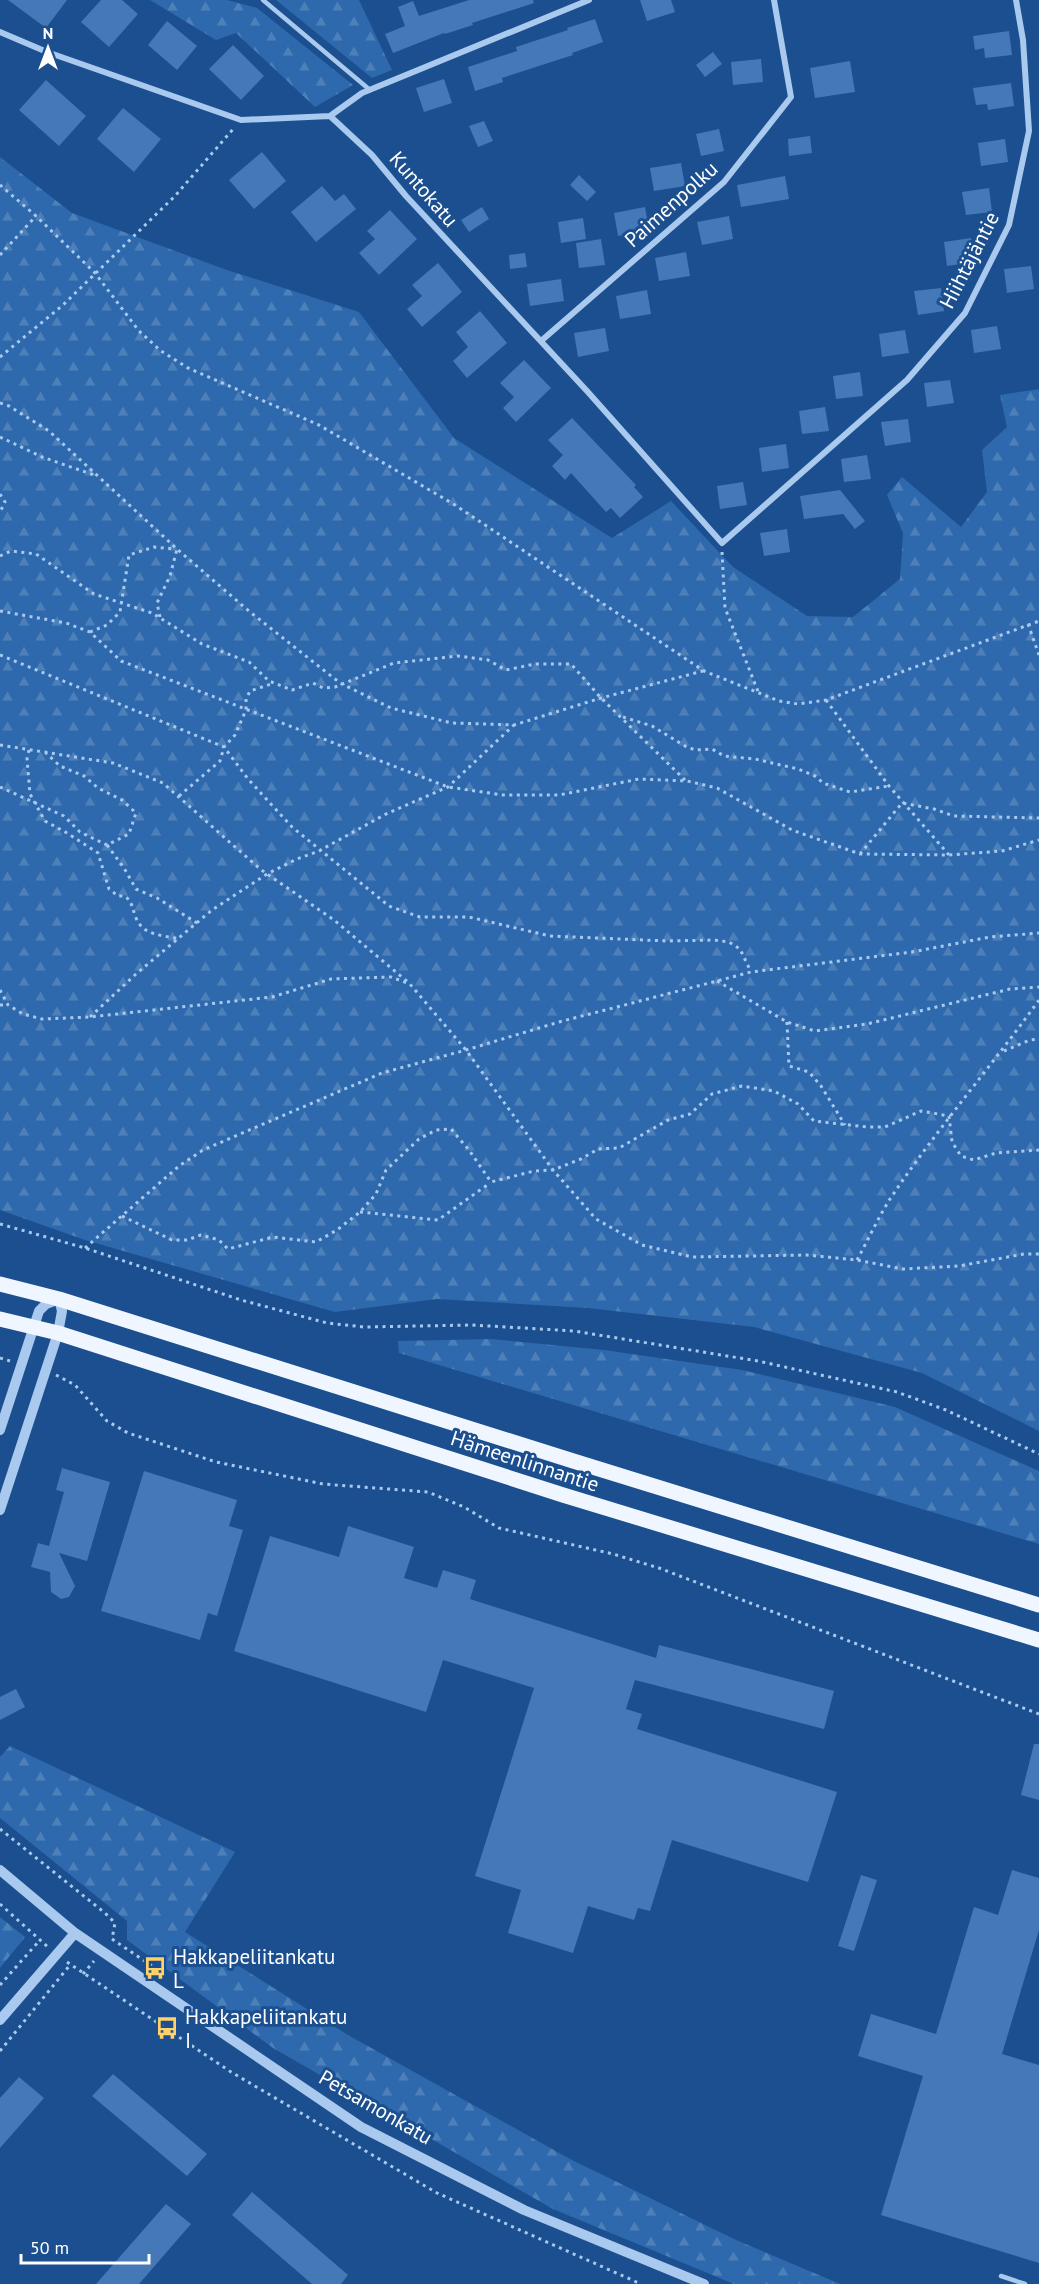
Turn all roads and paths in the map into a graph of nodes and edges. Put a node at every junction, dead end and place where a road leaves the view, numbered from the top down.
1 (263, 0) edge
2 (589, 0) edge
3 (774, 0) edge
4 (1016, 0) edge
5 (0, 32) edge
6 (370, 90) junction
7 (330, 116) junction
8 (241, 120) junction
9 (0, 185) edge
10 (36, 216) junction
11 (0, 255) edge
12 (95, 273) junction
13 (541, 341) junction
14 (0, 357) edge
15 (0, 403) edge
16 (0, 437) edge
17 (95, 476) junction
18 (0, 494) edge
19 (0, 512) edge
20 (722, 543) junction
21 (177, 549) junction
22 (0, 556) edge
23 (121, 603) junction
24 (0, 611) edge
25 (160, 617) junction
26 (1039, 621) edge
27 (1028, 624) junction
28 (90, 632) junction
29 (0, 655) edge
30 (1039, 655) edge
31 (704, 671) junction
32 (274, 683) junction
33 (340, 683) junction
34 (759, 694) junction
35 (600, 698) junction
36 (826, 699) junction
37 (246, 710) junction
38 (622, 716) junction
39 (514, 725) junction
40 (0, 745) edge
41 (224, 747) junction
42 (29, 750) junction
43 (46, 753) junction
44 (687, 781) junction
45 (889, 786) junction
46 (0, 787) edge
47 (448, 787) junction
48 (178, 796) junction
49 (902, 803) junction
50 (37, 804) junction
51 (1039, 818) edge
52 (1039, 840) edge
53 (107, 845) junction
54 (319, 851) junction
55 (860, 854) junction
56 (949, 855) junction
57 (267, 874) junction
58 (197, 923) junction
59 (1039, 933) edge
60 (179, 939) junction
61 (751, 972) junction
62 (717, 981) junction
63 (409, 983) junction
64 (1039, 987) edge
65 (0, 990) edge
66 (1039, 1000) edge
67 (0, 1005) edge
68 (9, 1005) junction
69 (90, 1017) junction
70 (787, 1022) junction
71 (1039, 1039) edge
72 (466, 1050) junction
73 (1002, 1052) junction
74 (949, 1116) junction
75 (845, 1125) junction
76 (1039, 1150) edge
77 (553, 1170) junction
78 (491, 1182) junction
79 (360, 1212) junction
80 (122, 1216) junction
81 (0, 1224) edge
82 (85, 1248) junction
83 (1039, 1254) edge
84 (857, 1260) junction
85 (0, 1284) edge
86 (59, 1299) junction
87 (0, 1319) edge
88 (33, 1327) junction
89 (58, 1333) junction
90 (0, 1359) edge
91 (21, 1363) junction
92 (46, 1371) junction
93 (0, 1430) edge
94 (1039, 1454) edge
95 (0, 1510) edge
96 (1039, 1605) edge
97 (1039, 1640) edge
98 (1039, 1714) edge
99 (0, 1829) edge
100 (0, 1870) edge
101 (0, 1904) edge
102 (75, 1933) junction
103 (112, 1939) dead end
104 (70, 1965) dead end
105 (0, 1985) edge
106 (0, 2020) edge
107 (0, 2050) edge
108 (1001, 2276) dead end
109 (704, 2284) edge
110 (1025, 2284) edge

1 - 6 lane
2 - 6 street
3 - 13 street, Paimenpolku
4 - 20 street, Hiihtäjäntie
5 - 8 street
6 - 7 street
7 - 8 street
7 - 13 street, Kuntokatu
8 - 12 path
9 - 10 path
10 - 11 path
10 - 12 path
12 - 14 path
12 - 31 path
13 - 20 street, Kuntokatu
15 - 17 path
16 - 17 path
17 - 21 path
18 - 19 path
20 - 34 path
21 - 23 path
21 - 25 path
21 - 33 path
22 - 23 path
23 - 25 path
23 - 28 path
24 - 28 path
25 - 32 path
26 - 27 path
27 - 30 path
27 - 36 path
28 - 37 path
29 - 41 path
31 - 34 path
31 - 35 path
32 - 33 path
32 - 37 path
33 - 35 path
33 - 39 path
34 - 36 path
35 - 38 path
35 - 39 path
36 - 45 path
37 - 41 path
37 - 47 path
38 - 44 path
38 - 45 path
39 - 47 path
40 - 42 path
41 - 48 path
41 - 54 path
42 - 43 path
42 - 50 path
43 - 48 path
43 - 53 path
44 - 47 path
44 - 55 path
45 - 49 path
46 - 50 path
47 - 54 path
48 - 57 path
49 - 51 path
49 - 55 path
49 - 56 path
50 - 53 path
50 - 60 path
52 - 56 path
53 - 58 path
54 - 57 path
54 - 61 path
55 - 56 path
57 - 58 path
57 - 63 path
58 - 60 path
59 - 61 path
60 - 69 path
61 - 62 path
62 - 70 path
62 - 72 path
63 - 69 path
63 - 72 path
64 - 70 path
65 - 68 path
66 - 73 path
67 - 68 path
68 - 69 path
70 - 75 path
71 - 73 path
72 - 77 path
72 - 80 path
73 - 74 path
74 - 75 path
74 - 76 path
74 - 84 path
75 - 77 path
77 - 78 path
77 - 84 path
78 - 79 path
78 - 79 path
79 - 80 path
80 - 82 path
81 - 82 path
82 - 94 path
83 - 84 path
85 - 86 main road, Hämeenlinnantie
86 - 88 street
86 - 89 street
86 - 96 main road, Hämeenlinnantie
87 - 88 main road, Hämeenlinnantie
88 - 89 main road, Hämeenlinnantie
88 - 91 street
89 - 92 street
89 - 97 main road, Hämeenlinnantie
90 - 91 path
91 - 93 street
92 - 95 street
92 - 98 path
99 - 103 path
100 - 102 street, Petsamonkatu
101 - 105 path
102 - 106 street
102 - 109 street, Petsamonkatu
104 - 107 path
108 - 110 lane

